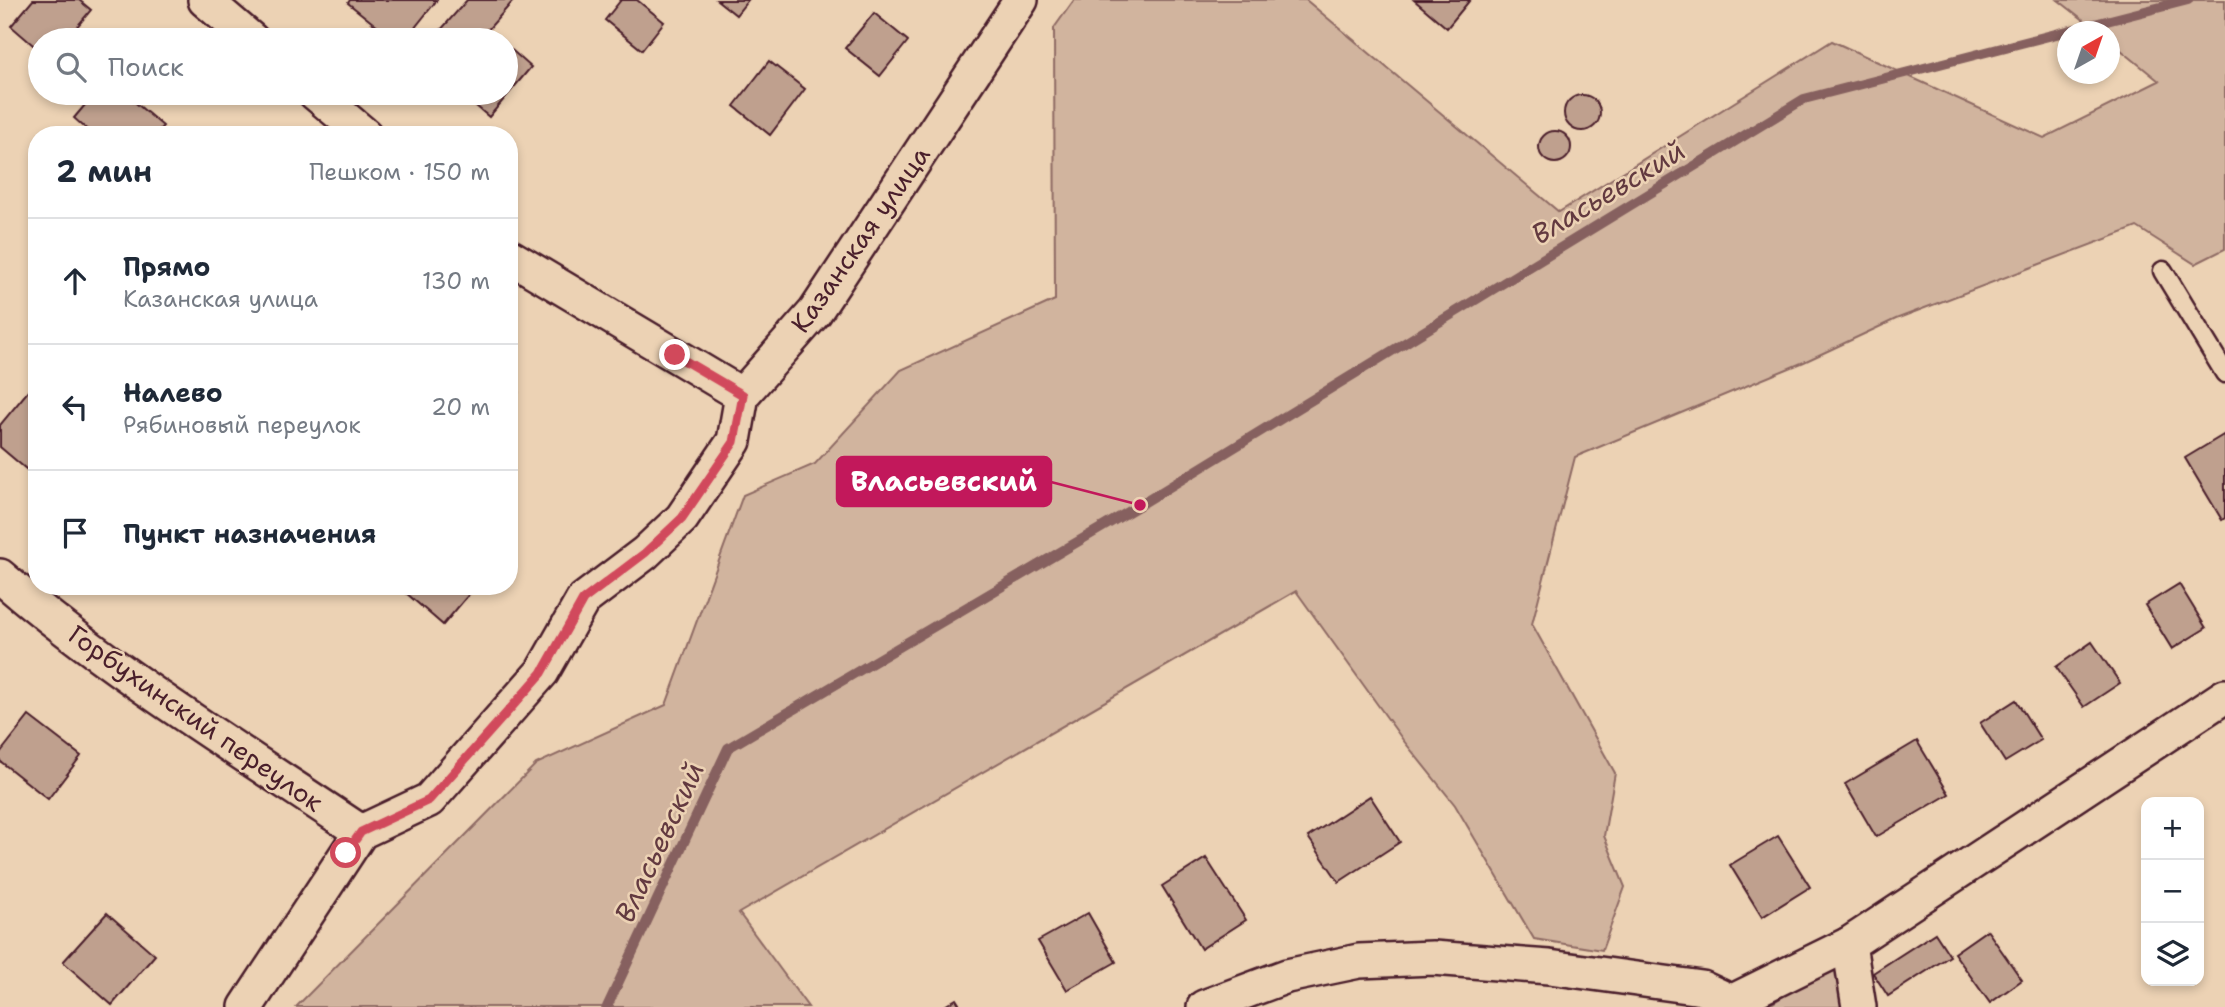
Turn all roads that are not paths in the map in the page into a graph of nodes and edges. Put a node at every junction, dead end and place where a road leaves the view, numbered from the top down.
1 (205, 0) edge
2 (1021, 0) edge
3 (239, 28) edge
4 (329, 105) edge
5 (354, 126) edge
6 (518, 261) edge
7 (2163, 271) dead end
8 (2225, 373) edge
9 (743, 395) junction
10 (0, 576) edge
11 (2225, 696) edge
12 (361, 832) junction
13 (1849, 944) junction
14 (1737, 1004) edge
15 (246, 1007) edge
16 (1204, 1007) edge
17 (1859, 1007) edge

1 - 3 street
2 - 9 street, Казанская улица
4 - 5 street
6 - 9 street
7 - 8 lane
9 - 12 street, Казанская улица
10 - 12 street, Горбухинский переулок
11 - 13 street
12 - 15 street
13 - 14 street
13 - 17 street
14 - 16 street

